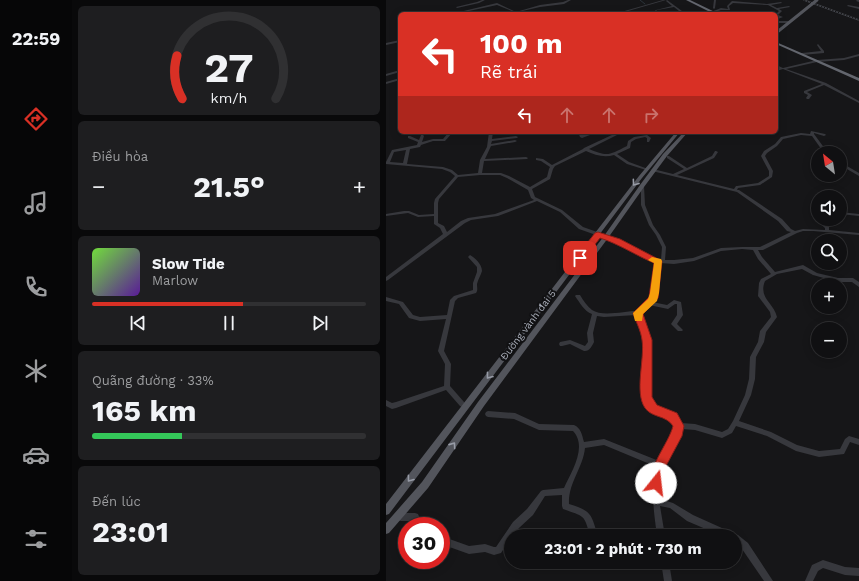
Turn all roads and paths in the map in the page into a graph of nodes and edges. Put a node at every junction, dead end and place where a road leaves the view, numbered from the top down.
1 (484, 0) edge
2 (570, 0) edge
3 (672, 0) edge
4 (688, 0) edge
5 (715, 0) edge
6 (811, 0) edge
7 (817, 0) edge
8 (666, 1) edge
9 (738, 1) edge
10 (781, 3) dead end
11 (806, 4) dead end
12 (769, 5) junction
13 (646, 6) junction
14 (674, 6) junction
15 (848, 6) dead end
16 (457, 7) dead end
17 (789, 7) dead end
18 (859, 8) edge
19 (777, 9) junction
20 (713, 10) junction
21 (653, 11) joint
22 (681, 11) joint
23 (461, 12) edge
24 (516, 12) joint
25 (623, 12) edge
26 (628, 12) edge
27 (676, 12) edge
28 (778, 13) edge
29 (778, 16) edge
30 (778, 18) dead end
31 (787, 18) dead end
32 (778, 22) edge
33 (790, 22) dead end
34 (778, 26) edge
35 (778, 31) edge
36 (398, 41) edge
37 (386, 44) edge
38 (778, 44) edge
39 (818, 45) dead end
40 (802, 54) junction
41 (859, 55) edge
42 (817, 61) junction
43 (778, 66) edge
44 (784, 68) junction
45 (778, 70) edge
46 (398, 72) edge
47 (386, 75) edge
48 (398, 79) edge
49 (859, 80) edge
50 (386, 82) edge
51 (825, 84) junction
52 (808, 98) dead end
53 (859, 101) edge
54 (420, 134) edge
55 (449, 134) edge
56 (491, 134) edge
57 (581, 134) edge
58 (590, 134) edge
59 (616, 134) edge
60 (676, 134) edge
61 (684, 134) edge
62 (813, 134) junction
63 (824, 135) dead end
64 (409, 137) dead end
65 (490, 140) junction
66 (648, 141) dead end
67 (420, 143) junction
68 (490, 145) junction
69 (821, 146) edge
70 (408, 148) junction
71 (585, 150) junction
72 (716, 152) dead end
73 (614, 154) junction
74 (668, 157) dead end
75 (526, 158) dead end
76 (537, 159) dead end
77 (482, 160) junction
78 (387, 163) edge
79 (405, 164) junction
80 (553, 167) junction
81 (847, 167) edge
82 (646, 168) junction
83 (685, 168) junction
84 (653, 170) junction
85 (480, 174) junction
86 (674, 175) junction
87 (859, 175) edge
88 (458, 176) junction
89 (642, 186) junction
90 (530, 189) junction
91 (735, 190) junction
92 (536, 200) junction
93 (847, 214) edge
94 (386, 215) edge
95 (436, 215) junction
96 (859, 215) edge
97 (825, 226) edge
98 (828, 231) junction
99 (795, 232) junction
100 (598, 234) junction
101 (859, 234) edge
102 (446, 235) junction
103 (606, 237) junction
104 (755, 250) junction
105 (470, 257) dead end
106 (660, 261) junction
107 (774, 274) junction
108 (386, 279) edge
109 (859, 285) edge
110 (578, 296) dead end
111 (386, 299) edge
112 (650, 303) junction
113 (638, 313) junction
114 (595, 314) junction
115 (449, 317) junction
116 (680, 330) dead end
117 (562, 344) dead end
118 (447, 387) junction
119 (386, 403) edge
120 (462, 404) dead end
121 (488, 414) dead end
122 (735, 423) junction
123 (679, 426) junction
124 (859, 442) edge
125 (583, 445) junction
126 (661, 465) junction
127 (566, 491) junction
128 (656, 502) junction
129 (386, 511) edge
130 (592, 529) edge
131 (660, 529) edge
132 (714, 529) edge
133 (386, 530) edge
134 (450, 543) edge
135 (742, 544) edge
136 (666, 569) edge
137 (859, 572) edge
138 (668, 581) edge
139 (769, 581) edge
140 (809, 581) edge

1 - 16 street
2 - 24 street
3 - 8 street
4 - 20 highway
5 - 20 street
6 - 11 main road
7 - 35 main road, bridge
8 - 13 street
8 - 14 street
9 - 12 street
9 - 20 street
10 - 12 street
12 - 19 street
13 - 21 street
13 - 25 street
13 - 26 street
14 - 21 street
14 - 22 street
15 - 18 street
17 - 19 street
19 - 28 street
22 - 27 street
23 - 24 street
29 - 30 street
31 - 34 main road
32 - 33 street
36 - 37 street
38 - 40 highway
39 - 40 street
40 - 42 highway
41 - 42 street
42 - 44 street
42 - 49 highway
43 - 44 street
44 - 45 street
44 - 51 street
44 - 53 street
46 - 47 street
48 - 50 street
51 - 52 street
51 - 53 street
54 - 67 street
55 - 67 street
56 - 65 street
57 - 58 street
59 - 71 street
60 - 82 main road, Đường vành đai 5
61 - 84 main road, Đường vành đai 5
62 - 63 street
62 - 69 street
62 - 91 street
64 - 67 street
65 - 68 street
65 - 68 street
66 - 73 street
67 - 70 street
68 - 77 street
70 - 78 street
70 - 79 street
71 - 73 street
71 - 80 street
72 - 83 street
73 - 82 street
74 - 83 street
75 - 77 street
76 - 80 street
77 - 85 street
78 - 79 street
79 - 88 street
80 - 90 street
81 - 87 street
82 -> 100 main road, Đường vành đai 5
83 - 86 street
84 - 86 street
84 - 89 main road, Đường vành đai 5
85 - 88 street
85 - 90 street
86 - 91 street
88 - 95 street
89 - 103 main road, Đường vành đai 5
89 - 106 street
90 - 92 street
91 - 99 street
92 - 100 street
92 - 102 street
93 - 96 street
94 - 95 street
95 - 102 street
97 - 98 street
98 - 99 street
98 - 101 street
99 - 104 street
100 - 103 main road
100 -> 129 main road, Đường vành đai 5
102 - 108 street
103 - 106 street
133 -> 103 main road, Đường vành đai 5
104 - 106 street
104 - 107 street
105 - 115 street
106 - 112 street
107 - 109 street
107 - 122 street
110 - 114 street
111 - 115 street
112 - 113 street
112 - 116 street
113 - 114 street
113 - 123 street
114 - 117 street
115 - 118 street
118 - 119 street
118 - 120 street
121 - 125 street
122 - 123 street
122 - 124 street
123 - 126 street
125 - 126 street
125 - 127 street
126 - 128 street
127 - 130 street
127 - 134 street
128 - 131 street
128 - 132 street
135 - 139 street
136 - 138 street
137 - 140 street

